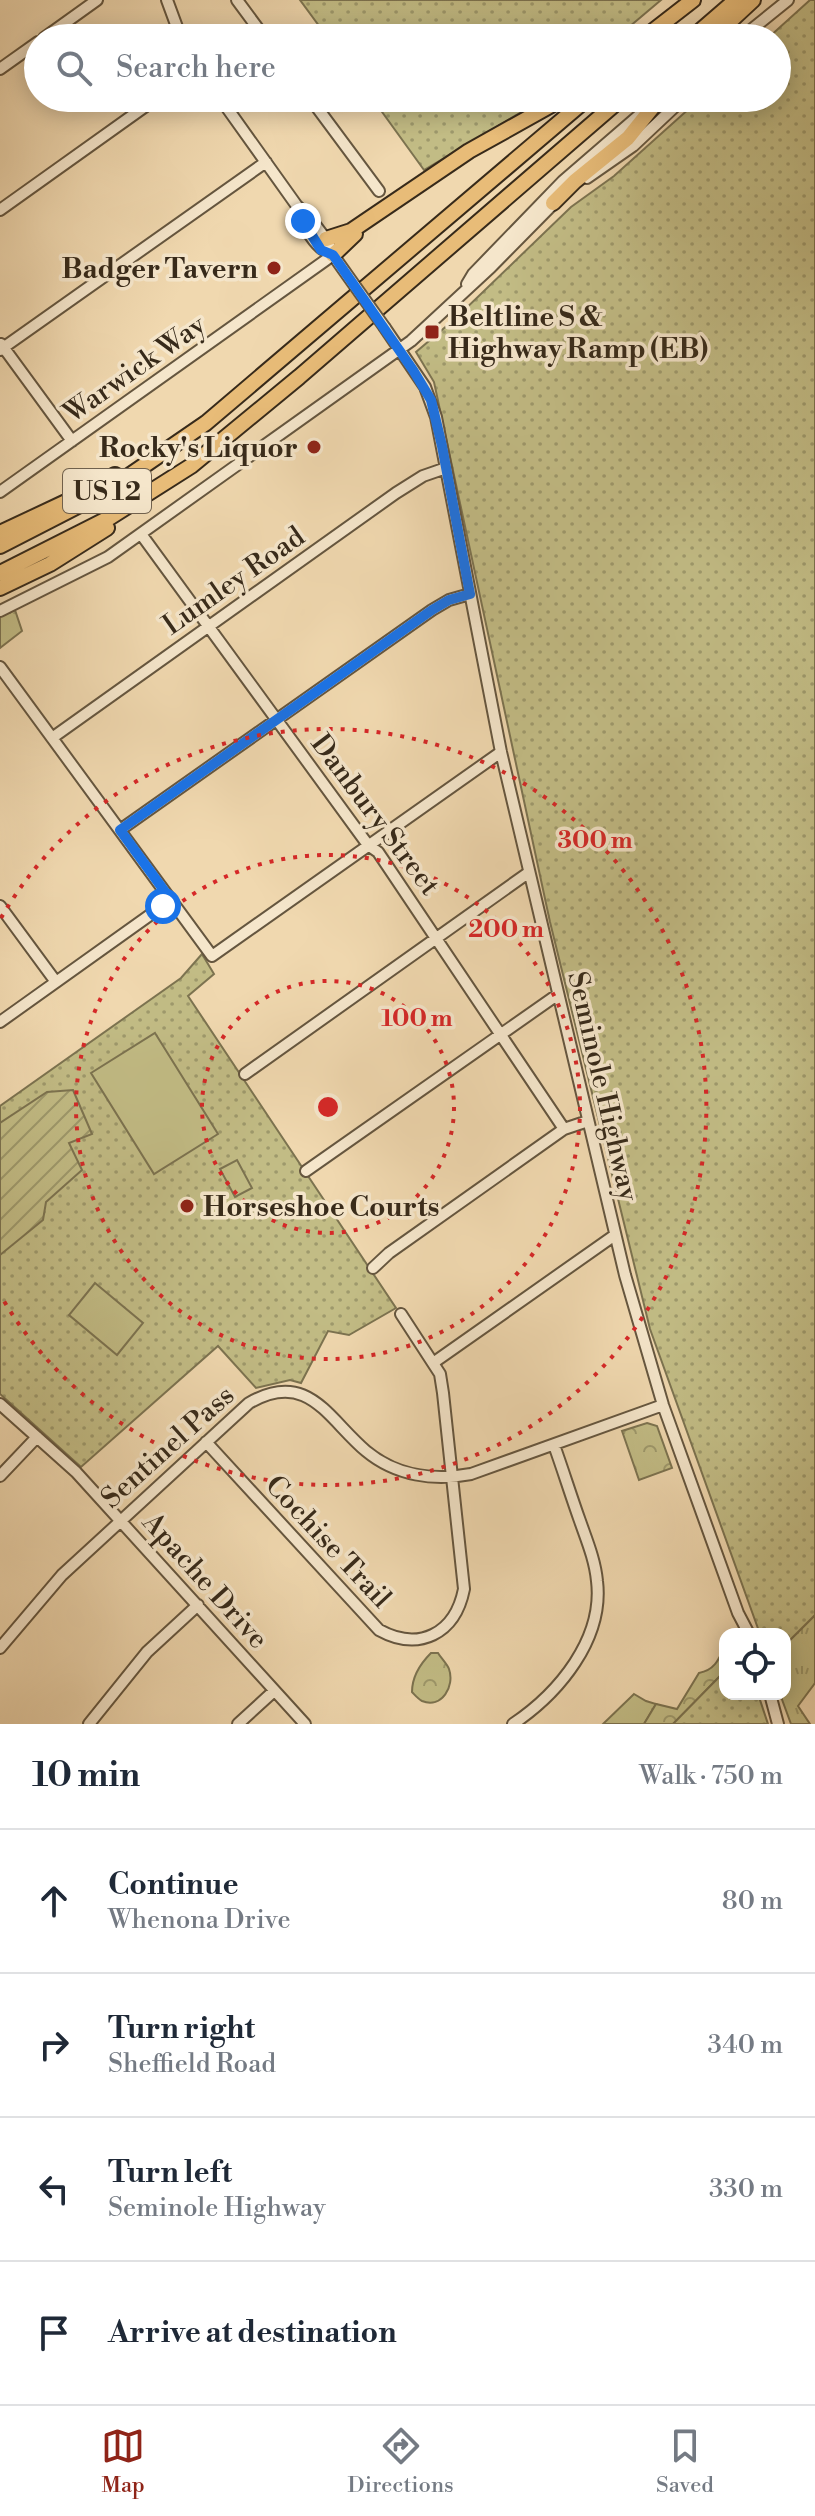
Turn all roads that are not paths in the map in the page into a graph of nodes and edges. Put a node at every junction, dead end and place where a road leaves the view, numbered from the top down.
1 (97, 0) edge
2 (167, 0) edge
3 (237, 0) edge
4 (693, 0) edge
5 (702, 0) edge
6 (736, 0) edge
7 (753, 0) edge
8 (788, 0) edge
9 (64, 24) edge
10 (176, 24) edge
11 (255, 24) edge
12 (662, 24) edge
13 (674, 24) edge
14 (708, 24) edge
15 (727, 24) edge
16 (760, 24) edge
17 (24, 52) edge
18 (0, 69) edge
19 (137, 112) edge
20 (230, 112) edge
21 (320, 112) edge
22 (539, 112) edge
23 (572, 112) edge
24 (606, 112) edge
25 (642, 112) edge
26 (649, 112) edge
27 (669, 112) edge
28 (266, 162) junction
29 (379, 191) dead end
30 (553, 203) junction
31 (393, 204) junction
32 (297, 206) junction
33 (0, 210) edge
34 (326, 239) junction
35 (333, 255) junction
36 (460, 296) junction
37 (1, 346) edge
38 (399, 350) junction
39 (206, 423) junction
40 (72, 441) junction
41 (191, 466) junction
42 (446, 468) junction
43 (0, 492) edge
44 (0, 533) edge
45 (141, 534) junction
46 (0, 546) edge
47 (0, 573) edge
48 (0, 588) edge
49 (470, 594) junction
50 (0, 611) edge
51 (209, 627) junction
52 (0, 667) edge
53 (277, 720) junction
54 (52, 738) junction
55 (501, 752) junction
56 (120, 830) junction
57 (368, 845) junction
58 (528, 873) junction
59 (171, 900) junction
60 (0, 906) edge
61 (437, 938) junction
62 (56, 982) junction
63 (557, 995) junction
64 (0, 1022) edge
65 (500, 1034) junction
66 (245, 1074) dead end
67 (588, 1121) junction
68 (564, 1129) junction
69 (306, 1171) dead end
70 (615, 1235) junction
71 (373, 1268) dead end
72 (401, 1314) dead end
73 (433, 1363) junction
74 (0, 1404) edge
75 (663, 1405) junction
76 (37, 1437) junction
77 (206, 1442) junction
78 (554, 1445) junction
79 (0, 1476) edge
80 (452, 1478) junction
81 (120, 1520) junction
82 (198, 1605) junction
83 (744, 1628) edge
84 (0, 1648) edge
85 (274, 1691) junction
86 (769, 1700) edge
87 (778, 1723) edge
88 (89, 1724) edge
89 (238, 1724) edge
90 (305, 1724) edge
91 (513, 1724) edge

1 - 9 street
2 - 10 street
3 - 11 street
4 - 12 highway
5 - 13 highway
6 - 14 highway
7 - 15 highway
8 - 16 street
17 - 18 street
19 - 33 street
20 - 28 street, Seminole Highway
21 - 29 street
22 - 31 highway
23 - 39 highway, US 12
24 - 41 highway, US 12
25 - 36 street
26 - 30 highway
27 - 30 street
28 - 32 street, Seminole Highway
28 - 37 street
30 - 36 street
31 - 34 highway
31 - 35 highway
32 - 34 street, Seminole Highway
32 - 35 street, Seminole Highway
34 - 35 street, Seminole Highway
35 - 38 street, Seminole Highway, bridge
35 - 40 street, Warwick Way
36 - 38 street
37 - 40 street
38 - 42 street, Seminole Highway
38 - 45 street
39 - 44 highway
39 - 46 highway, US 12
40 - 43 street, Warwick Way
41 - 47 highway, US 12
41 - 48 highway
42 - 49 street, Seminole Highway
42 - 51 street, Lumley Road
45 - 50 street
45 - 51 street, Danbury Street
49 - 53 street
49 - 55 street, Seminole Highway
51 - 53 street, Danbury Street
51 - 54 street, Lumley Road
52 - 54 street
53 - 56 street
53 - 57 street, Danbury Street
54 - 56 street
55 - 57 street
55 - 58 street, Seminole Highway
56 - 59 street
57 - 59 street
57 - 61 street, Danbury Street
58 - 61 street
58 - 63 street, Seminole Highway
59 - 62 street
60 - 62 street
61 - 65 street, Danbury Street
61 - 66 street
62 - 64 street
63 - 65 street
63 - 67 street, Seminole Highway
65 - 68 street, Danbury Street
65 - 69 street
67 - 68 street
67 - 70 street, Seminole Highway
68 - 71 street
70 - 73 street
70 - 75 street, Seminole Highway
72 - 73 street, Cochise Trail
73 - 80 street, Cochise Trail
74 - 76 street, Apache Drive
75 - 78 street, Sentinel Pass
75 - 83 street, Seminole Highway
76 - 79 street
76 - 81 street, Apache Drive
77 - 80 street, Sentinel Pass
77 - 80 street, Cochise Trail
77 - 81 street, Sentinel Pass
78 - 80 street, Sentinel Pass
78 - 91 street
81 - 82 street, Apache Drive
81 - 84 street, Sentinel Pass
82 - 85 street, Apache Drive
82 - 88 street
85 - 89 street
85 - 90 street, Apache Drive
86 - 87 street

